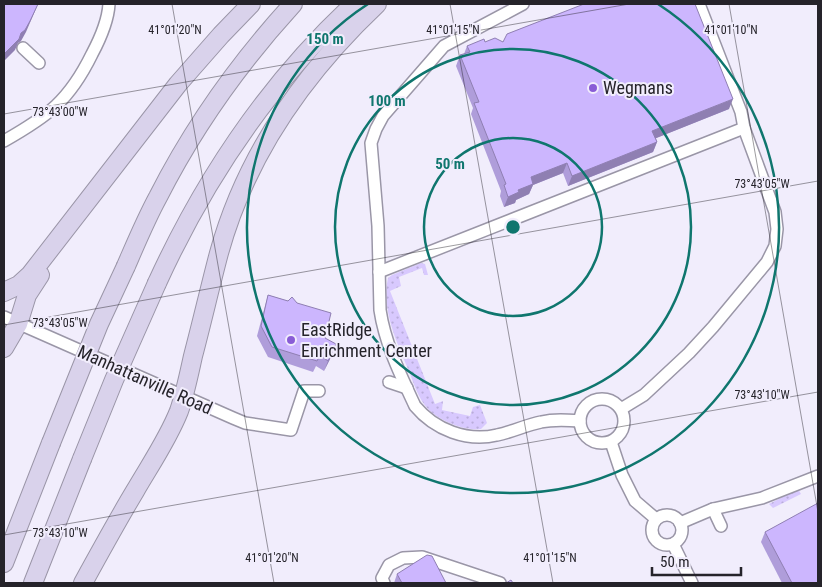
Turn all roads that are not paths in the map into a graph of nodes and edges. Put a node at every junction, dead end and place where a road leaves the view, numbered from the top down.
1 (109, 4) edge
2 (251, 4) edge
3 (293, 4) edge
4 (354, 4) edge
5 (377, 4) edge
6 (523, 4) edge
7 (699, 4) edge
8 (23, 48) dead end
9 (38, 63) dead end
10 (744, 128) junction
11 (4, 141) edge
12 (92, 197) junction
13 (379, 272) junction
14 (4, 292) edge
15 (11, 320) edge
16 (4, 348) edge
17 (389, 382) dead end
18 (407, 388) junction
19 (319, 391) dead end
20 (183, 396) junction
21 (621, 409) junction
22 (580, 421) junction
23 (611, 442) junction
24 (818, 476) edge
25 (713, 509) junction
26 (656, 520) junction
27 (680, 523) junction
28 (721, 526) dead end
29 (673, 544) junction
30 (4, 563) edge
31 (33, 583) edge
32 (83, 583) edge
33 (384, 583) edge
34 (500, 583) edge
35 (692, 583) edge

1 - 11 street
2 - 12 highway
3 - 30 highway, bridge
4 - 31 highway, bridge
5 - 20 highway
6 - 13 street
7 - 10 street
8 - 9 street
10 - 13 street
10 - 21 street
12 - 14 highway
12 - 15 highway
13 - 18 street
15 - 16 highway
15 - 20 street, Manhattanville Road
17 - 18 street
18 - 22 street
19 - 20 street, Manhattanville Road
20 - 32 highway
21 - 22 street
21 - 23 street
22 - 23 street
23 - 26 street
24 - 25 street
25 - 27 street
25 - 28 street
26 - 27 street
26 - 29 street
27 - 29 street
29 - 35 street
33 - 34 street

